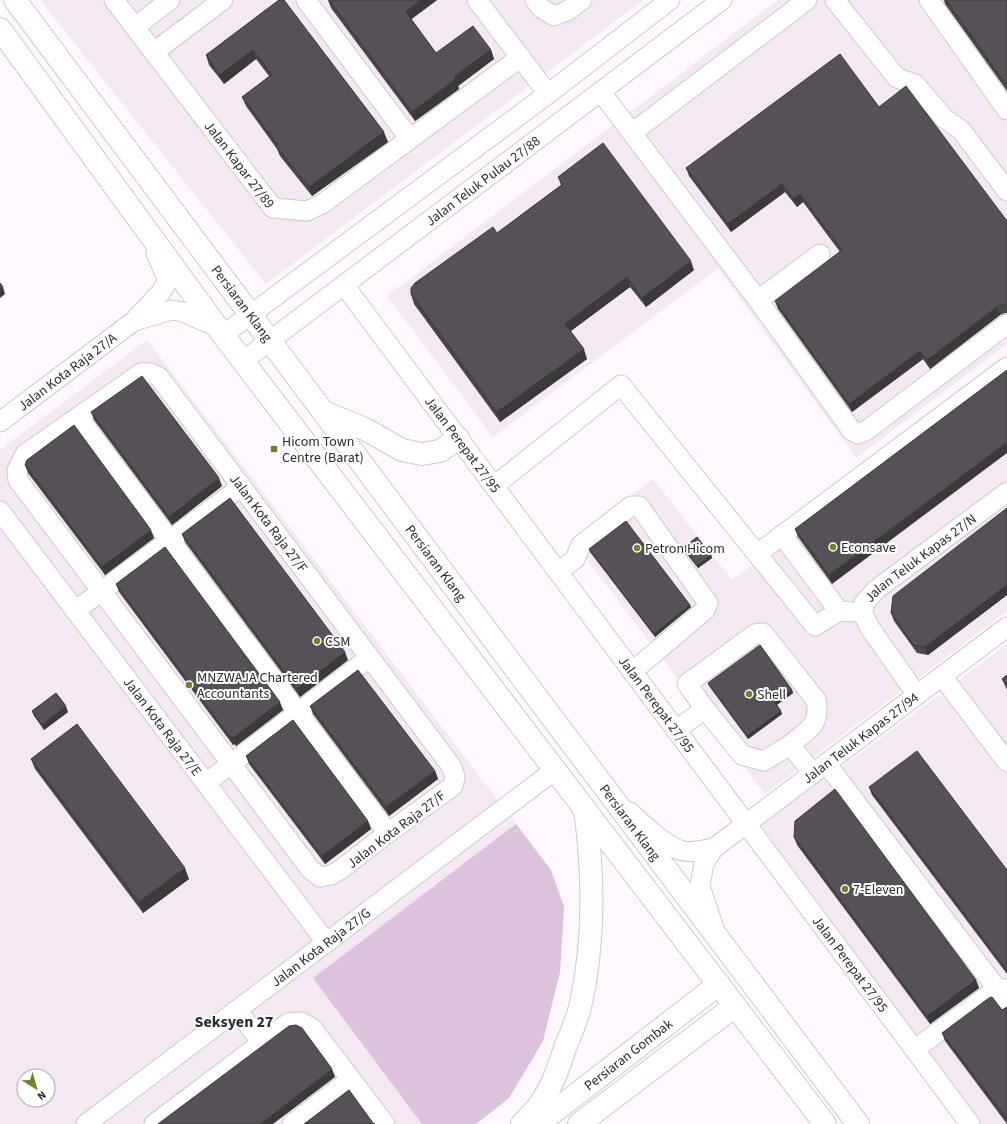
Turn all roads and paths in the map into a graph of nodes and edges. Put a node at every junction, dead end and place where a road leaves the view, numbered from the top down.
1 (15, 0) edge
2 (114, 0) edge
3 (170, 0) edge
4 (223, 0) edge
5 (306, 0) edge
6 (477, 0) edge
7 (536, 0) edge
8 (582, 0) edge
9 (670, 0) edge
10 (722, 0) edge
11 (807, 0) edge
12 (834, 0) edge
13 (929, 0) edge
14 (135, 27) junction
15 (0, 29) edge
16 (154, 52) junction
17 (520, 58) junction
18 (601, 92) junction
19 (548, 94) junction
20 (1007, 110) edge
21 (632, 133) junction
22 (410, 139) junction
23 (1007, 191) edge
24 (144, 227) junction
25 (820, 254) dead end
26 (344, 285) junction
27 (758, 300) junction
28 (252, 315) junction
29 (134, 321) junction
30 (1007, 324) edge
31 (220, 331) junction
32 (270, 340) junction
33 (243, 361) junction
34 (1007, 367) edge
35 (325, 412) junction
36 (78, 417) junction
37 (0, 422) edge
38 (458, 438) junction
39 (241, 486) junction
40 (494, 486) junction
41 (1007, 492) edge
42 (0, 511) edge
43 (782, 535) junction
44 (170, 541) junction
45 (757, 554) junction
46 (558, 572) junction
47 (101, 592) junction
48 (76, 611) junction
49 (839, 611) junction
50 (863, 614) junction
51 (1007, 627) edge
52 (369, 658) junction
53 (632, 672) junction
54 (942, 676) junction
55 (917, 695) junction
56 (706, 709) junction
57 (298, 712) junction
58 (676, 730) junction
59 (790, 745) junction
60 (1007, 762) edge
61 (232, 764) junction
62 (820, 768) junction
63 (555, 770) junction
64 (206, 783) junction
65 (604, 788) junction
66 (585, 808) junction
67 (746, 824) junction
68 (388, 833) junction
69 (714, 848) junction
70 (719, 940) junction
71 (326, 942) junction
72 (719, 984) junction
73 (1004, 993) edge
74 (736, 1006) junction
75 (237, 1010) junction
76 (262, 1042) junction
77 (915, 1049) junction
78 (351, 1079) junction
79 (86, 1124) edge
80 (154, 1124) edge
81 (292, 1124) edge
82 (385, 1124) edge
83 (522, 1124) edge
84 (538, 1124) edge
85 (578, 1124) edge
86 (825, 1124) edge
87 (858, 1124) edge
88 (970, 1124) edge

1 - 28 main road, Persiaran Klang
2 - 14 street, Jalan Kapar 27/89
3 - 14 street
4 - 16 street
5 - 22 street
6 - 17 street
7 - 8 street
9 - 19 street
10 - 18 street, Jalan Teluk Pulau 27/88
11 - 21 street
12 - 23 street
13 - 20 street
14 - 16 street, Jalan Kapar 27/89
15 - 24 main road, Persiaran Klang
16 - 22 street, Jalan Kapar 27/89
17 - 19 street
17 - 22 street, Jalan Kapar 27/89
18 - 21 street
18 - 26 street, Jalan Teluk Pulau 27/88
19 - 28 street
21 - 27 street
24 - 29 street, Jalan Kota Raja 27/A
24 - 31 main road, Persiaran Klang
25 - 27 street
26 - 32 street, Jalan Teluk Pulau 27/88
26 - 38 street, Jalan Perepat 27/95
27 - 30 street
28 - 31 street
28 - 32 main road, Persiaran Klang
29 - 31 street, Jalan Kota Raja 27/A
29 - 37 street, Jalan Kota Raja 27/A
31 - 33 main road, Persiaran Klang
32 - 33 street, Jalan Teluk Pulau 27/88
32 - 35 main road, Persiaran Klang
33 - 63 main road, Persiaran Klang
34 - 43 street
35 - 38 main road
35 - 65 main road, Persiaran Klang
36 - 39 street, Jalan Kota Raja 27/F
36 - 44 street
36 - 47 street, Jalan Kota Raja 27/F
38 - 40 street, Jalan Perepat 27/95
39 - 44 street
39 - 52 street, Jalan Kota Raja 27/F
40 - 45 street
40 - 46 street, Jalan Perepat 27/95
41 - 50 street, Jalan Teluk Kapas 27/N
42 - 48 street, Jalan Kota Raja 27/E
43 - 45 street
43 - 49 street
44 - 47 street
44 - 57 street
45 - 49 street
46 - 53 street, Jalan Perepat 27/95
46 - 53 street
47 - 48 street
47 - 61 street, Jalan Kota Raja 27/F
48 - 64 street, Jalan Kota Raja 27/E
49 - 50 street
50 - 55 street, Jalan Teluk Kapas 27/N
51 - 54 street, Jalan Teluk Kapas 27/94
52 - 57 street
52 - 68 street, Jalan Kota Raja 27/F
53 - 58 street, Jalan Perepat 27/95
54 - 55 street, Jalan Teluk Kapas 27/94
54 - 60 street
55 - 62 street, Jalan Teluk Kapas 27/94
56 - 58 street
56 - 59 street
56 - 59 street
57 - 61 street
57 - 68 street
58 - 67 street, Jalan Perepat 27/95
59 - 62 street
61 - 64 street
61 - 68 street, Jalan Kota Raja 27/F
62 - 67 street, Jalan Teluk Kapas 27/94
62 - 73 street
63 - 66 main road, Persiaran Klang
63 - 71 street, Jalan Kota Raja 27/G
64 - 71 street, Jalan Kota Raja 27/E
65 - 69 street
65 - 70 main road, Persiaran Klang
66 - 72 main road, Persiaran Klang
66 - 83 main road
67 - 69 street, Jalan Teluk Kapas 27/94
67 - 77 street, Jalan Perepat 27/95
69 - 70 street
70 - 87 main road, Persiaran Klang
71 - 75 street, Jalan Kota Raja 27/G
72 - 74 main road, Persiaran Klang
72 - 84 main road, Persiaran Gombak
73 - 77 street
74 - 85 main road, Persiaran Gombak
74 - 86 main road, Persiaran Klang
75 - 76 street
75 - 79 street, Jalan Kota Raja 27/G
76 - 78 street
76 - 80 street
77 - 88 street, Jalan Perepat 27/95
78 - 81 street
78 - 82 street

